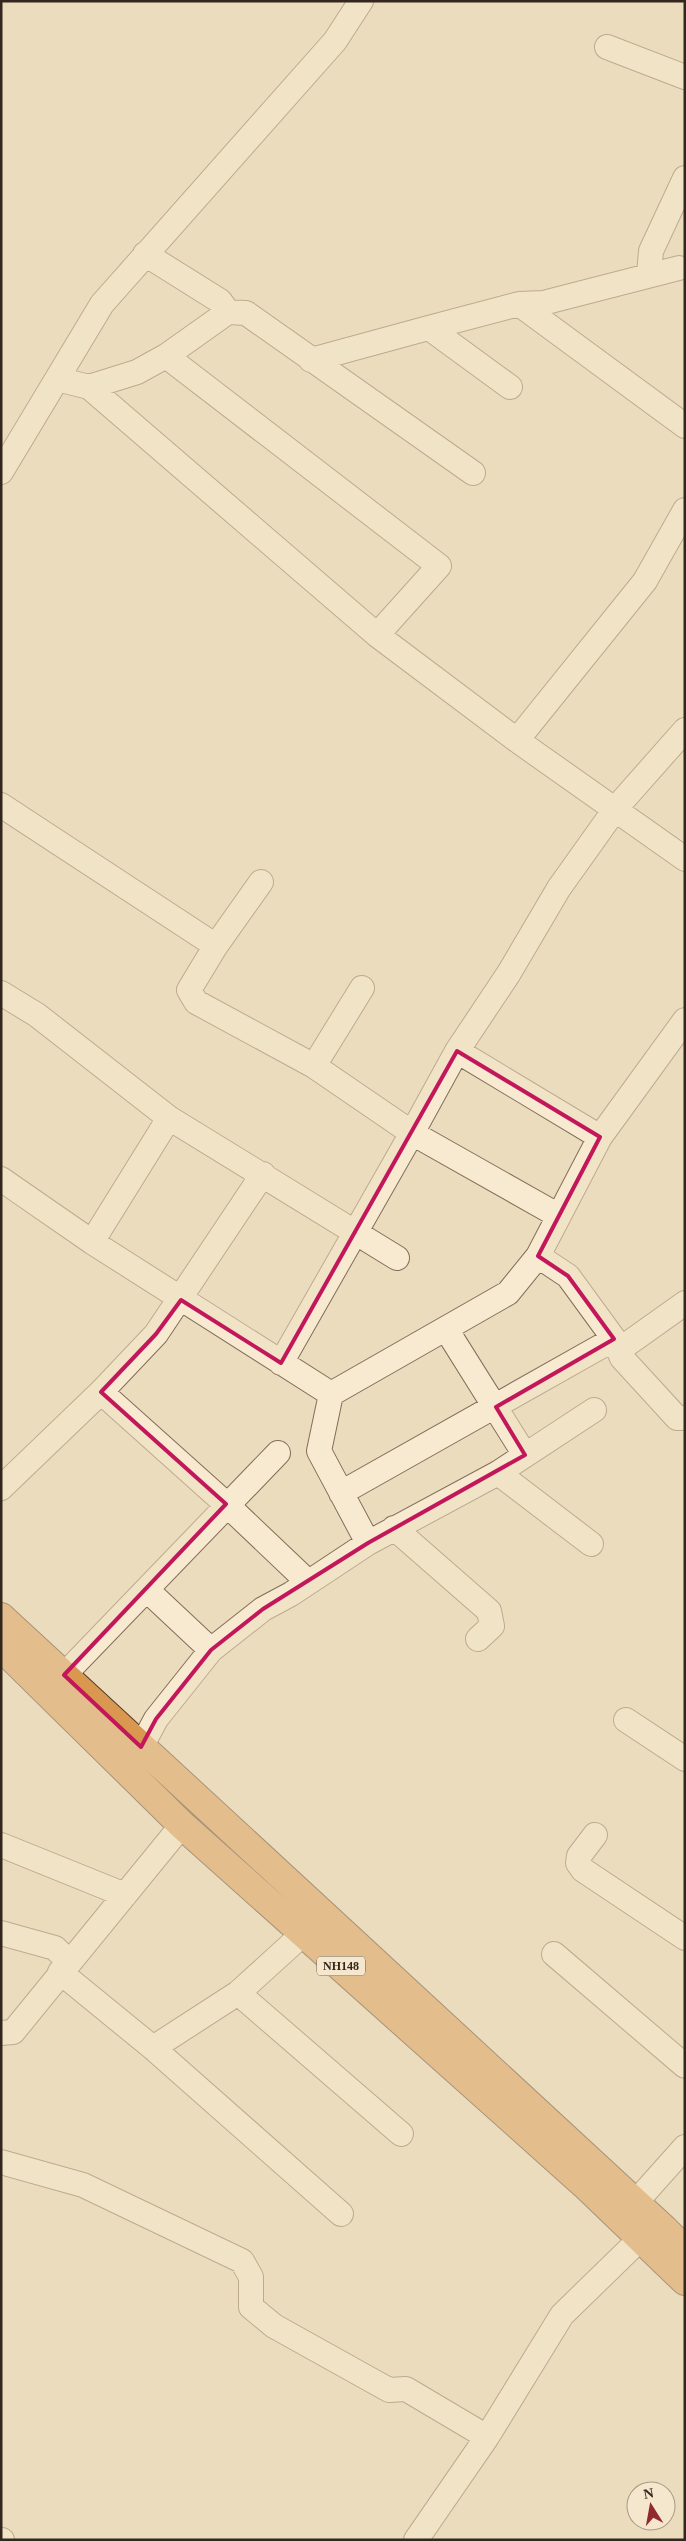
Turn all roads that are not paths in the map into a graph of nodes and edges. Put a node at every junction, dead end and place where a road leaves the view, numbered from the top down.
1 (361, 1) edge
2 (607, 47) dead end
3 (685, 77) edge
4 (685, 178) edge
5 (145, 254) junction
6 (679, 268) dead end
7 (649, 274) junction
8 (519, 304) junction
9 (228, 312) junction
10 (432, 327) junction
11 (166, 356) junction
12 (311, 360) junction
13 (57, 379) junction
14 (89, 387) junction
15 (510, 387) dead end
16 (682, 419) edge
17 (1, 472) edge
18 (472, 473) dead end
19 (685, 510) edge
20 (377, 635) junction
21 (683, 735) edge
22 (517, 740) junction
23 (1, 805) edge
24 (616, 808) junction
25 (685, 859) edge
26 (261, 882) dead end
27 (215, 947) junction
28 (362, 988) dead end
29 (1, 993) edge
30 (685, 1020) edge
31 (456, 1051) junction
32 (314, 1066) junction
33 (169, 1118) junction
34 (412, 1134) junction
35 (600, 1137) junction
36 (263, 1174) junction
37 (1, 1179) edge
38 (559, 1216) junction
39 (356, 1231) junction
40 (92, 1242) junction
41 (538, 1256) junction
42 (397, 1258) dead end
43 (181, 1300) junction
44 (685, 1303) edge
45 (446, 1329) junction
46 (617, 1344) junction
47 (281, 1363) junction
48 (101, 1392) junction
49 (331, 1394) junction
50 (496, 1407) junction
51 (594, 1410) dead end
52 (685, 1418) edge
53 (278, 1453) dead end
54 (525, 1455) junction
55 (498, 1472) junction
56 (1, 1488) edge
57 (341, 1493) junction
58 (226, 1504) junction
59 (394, 1528) junction
60 (368, 1543) junction
61 (591, 1544) dead end
62 (307, 1581) junction
63 (148, 1590) junction
64 (1, 1617) edge
65 (478, 1639) dead end
66 (1, 1647) edge
67 (211, 1650) junction
68 (64, 1675) junction
69 (626, 1720) dead end
70 (141, 1747) junction
71 (685, 1759) edge
72 (168, 1771) junction
73 (149, 1792) junction
74 (182, 1825) junction
75 (594, 1834) dead end
76 (1, 1845) edge
77 (125, 1895) junction
78 (1, 1932) edge
79 (304, 1933) junction
80 (685, 1938) edge
81 (554, 1954) dead end
82 (64, 1967) junction
83 (238, 1993) junction
84 (1, 2033) edge
85 (152, 2048) junction
86 (685, 2066) edge
87 (400, 2134) dead end
88 (685, 2147) edge
89 (1, 2162) edge
90 (636, 2202) junction
91 (341, 2214) dead end
92 (641, 2238) junction
93 (685, 2250) edge
94 (685, 2281) edge
95 (487, 2437) junction
96 (416, 2540) edge

1 - 5 street
2 - 3 street
4 - 7 street
5 - 9 street
5 - 13 street
6 - 7 street
7 - 8 street
8 - 10 street
8 - 16 street
9 - 11 street
9 - 12 street
10 - 12 street
10 - 15 street
11 - 14 street
11 - 20 street
12 - 18 street
13 - 14 street
13 - 17 street
14 - 20 street
19 - 22 street
20 - 22 street
21 - 24 street
22 - 24 street
23 - 27 street
24 - 25 street
24 - 31 street
26 - 27 street
27 - 32 street
28 - 32 street
29 - 33 street
30 - 35 street
31 - 34 street
31 - 35 street
32 - 34 street
33 - 36 street
33 - 40 street
34 - 38 street
34 - 39 street
35 - 38 street
36 - 39 street
36 - 43 street
37 - 40 street
38 - 41 street
39 - 42 street
39 - 47 street
40 - 43 street
41 - 45 street
41 - 46 street
43 - 47 street
43 - 48 street
44 - 46 street
45 - 49 street
45 - 50 street
46 - 50 street
46 - 52 street
47 - 49 street
48 - 56 street
48 - 58 street
49 - 57 street
50 - 54 street
50 - 57 street
51 - 54 street
53 - 58 street
54 - 55 street
55 - 59 street
55 - 61 street
57 - 60 street
58 - 62 street
58 - 63 street
59 - 60 street
59 - 65 street
60 - 62 street
62 - 67 street
63 - 67 street
63 - 68 street
64 - 68 highway, NH148
66 - 73 highway, NH148
67 - 70 street
68 - 70 highway, NH148
69 - 71 street
70 - 72 highway, NH148
72 - 73 highway
72 - 90 highway, NH148
73 - 74 highway, NH148
74 - 77 street
74 - 79 highway, NH148
75 - 80 street
76 - 77 street
77 - 82 street
78 - 82 street
79 - 83 street
79 - 92 highway, NH148
81 - 86 street
82 - 84 street
82 - 85 street
83 - 85 street
83 - 87 street
85 - 91 street
88 - 90 street
89 - 95 street
90 - 93 highway, NH148
92 - 94 highway, NH148
92 - 95 street
95 - 96 street

